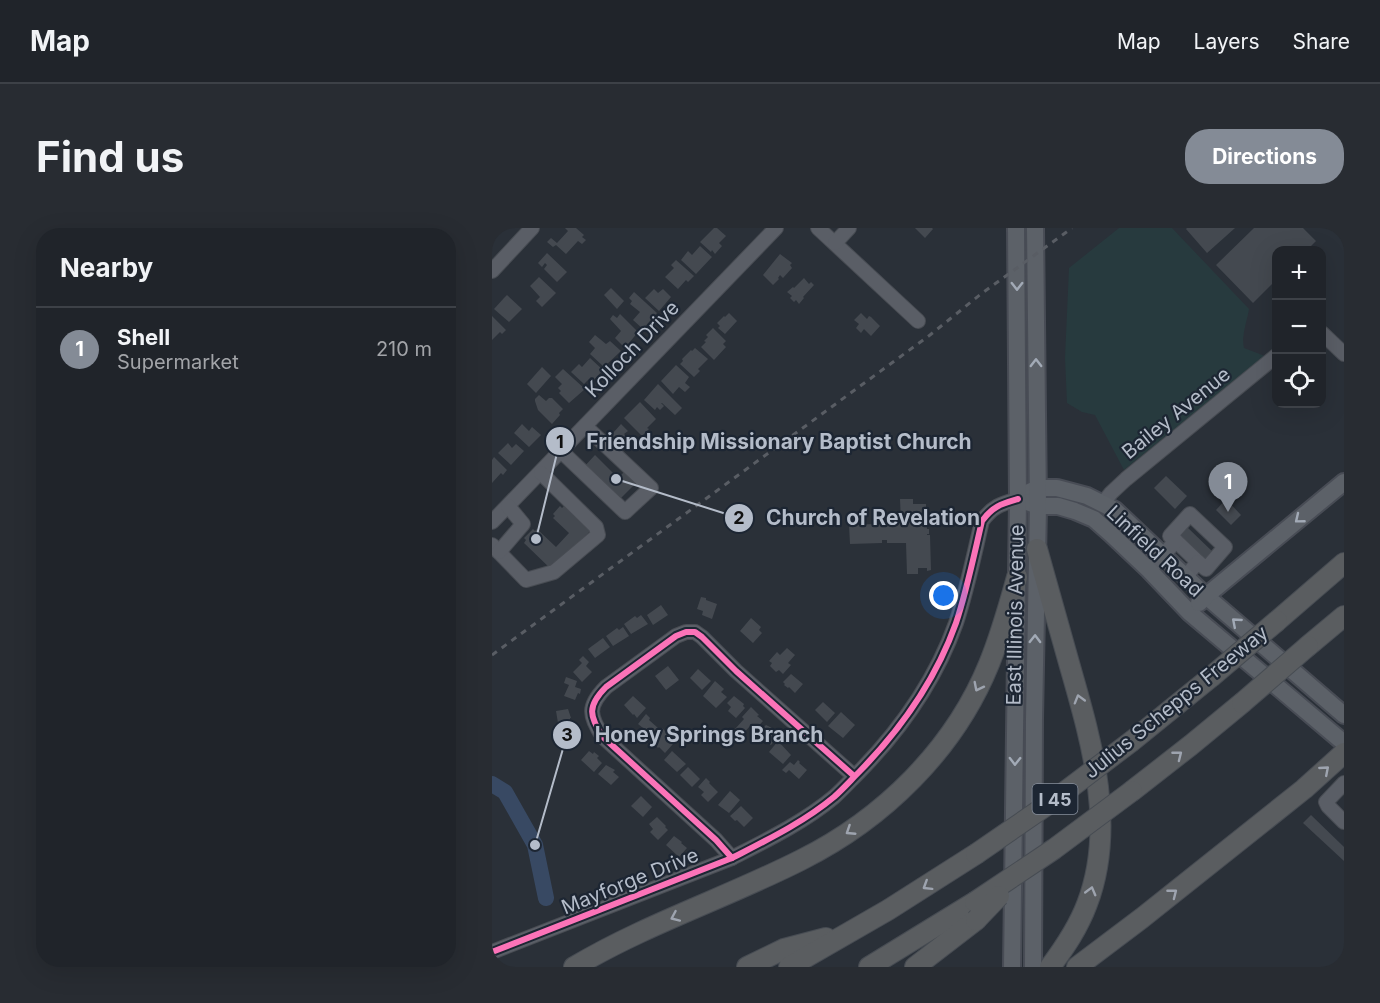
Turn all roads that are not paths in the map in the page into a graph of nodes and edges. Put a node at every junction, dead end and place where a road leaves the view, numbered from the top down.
1 (532, 228) edge
2 (776, 228) edge
3 (818, 228) edge
4 (849, 228) edge
5 (1016, 228) edge
6 (1035, 228) edge
7 (835, 243) junction
8 (494, 264) edge
9 (918, 321) dead end
10 (1326, 336) edge
11 (1344, 354) edge
12 (1272, 359) edge
13 (585, 426) junction
14 (561, 451) junction
15 (541, 473) junction
16 (1344, 482) edge
17 (1038, 488) junction
18 (1018, 499) junction
19 (1103, 503) junction
20 (508, 506) junction
21 (1038, 506) junction
22 (492, 522) edge
23 (1176, 541) junction
24 (496, 548) edge
25 (1037, 549) junction
26 (1163, 555) junction
27 (1198, 562) junction
28 (1344, 563) edge
29 (1149, 570) junction
30 (1186, 576) junction
31 (1017, 577) junction
32 (1206, 596) junction
33 (1190, 612) junction
34 (1344, 616) edge
35 (1344, 715) edge
36 (1344, 743) edge
37 (1344, 753) edge
38 (854, 776) junction
39 (1344, 783) edge
40 (1344, 822) edge
41 (732, 858) junction
42 (976, 911) junction
43 (850, 932) junction
44 (492, 952) edge
45 (574, 967) edge
46 (747, 967) edge
47 (789, 967) edge
48 (869, 967) edge
49 (915, 967) edge
50 (1012, 967) edge
51 (1033, 967) edge
52 (1050, 967) edge
53 (1077, 967) edge

1 - 8 street
2 - 13 street, Kolloch Drive
3 - 7 street
4 - 7 street
5 -> 18 main road, East Illinois Avenue
17 -> 6 main road, East Illinois Avenue
7 - 9 street
10 - 11 street
12 - 19 street, Bailey Avenue
13 - 14 street, Kolloch Drive
13 - 14 street
14 - 15 street, Kolloch Drive
15 - 20 street, Kolloch Drive
15 - 24 street
16 -> 32 main road
17 - 18 main road
17 - 19 main road, Linfield Road
17 - 21 main road, East Illinois Avenue
18 - 21 main road, Linfield Road
18 - 31 main road, East Illinois Avenue
18 - 38 street, Mayforge Drive
19 - 26 main road, Linfield Road
20 - 22 street, Kolloch Drive
20 - 24 street
21 - 25 main road, East Illinois Avenue
21 - 29 main road, Linfield Road
23 - 26 street
23 - 27 street
23 - 27 street
51 -> 25 main road, East Illinois Avenue
52 -> 25 highway
26 - 29 street
26 - 30 main road, Linfield Road
27 - 30 street
28 -> 43 highway, Julius Schepps Freeway / I 45, bridge
29 - 33 main road, Linfield Road
30 - 32 main road, Linfield Road
31 -> 45 highway
31 -> 50 main road, East Illinois Avenue
32 - 33 main road
35 -> 32 main road, Linfield Road
33 - 36 main road, Linfield Road
42 -> 34 highway, Julius Schepps Freeway / I 45, bridge
53 -> 37 highway
38 - 41 street, Mayforge Drive
38 - 41 street
39 - 40 street
41 - 44 street, Mayforge Drive
42 - 48 highway
42 - 49 highway
43 - 46 highway
43 - 47 highway, Julius Schepps Freeway / I 45

